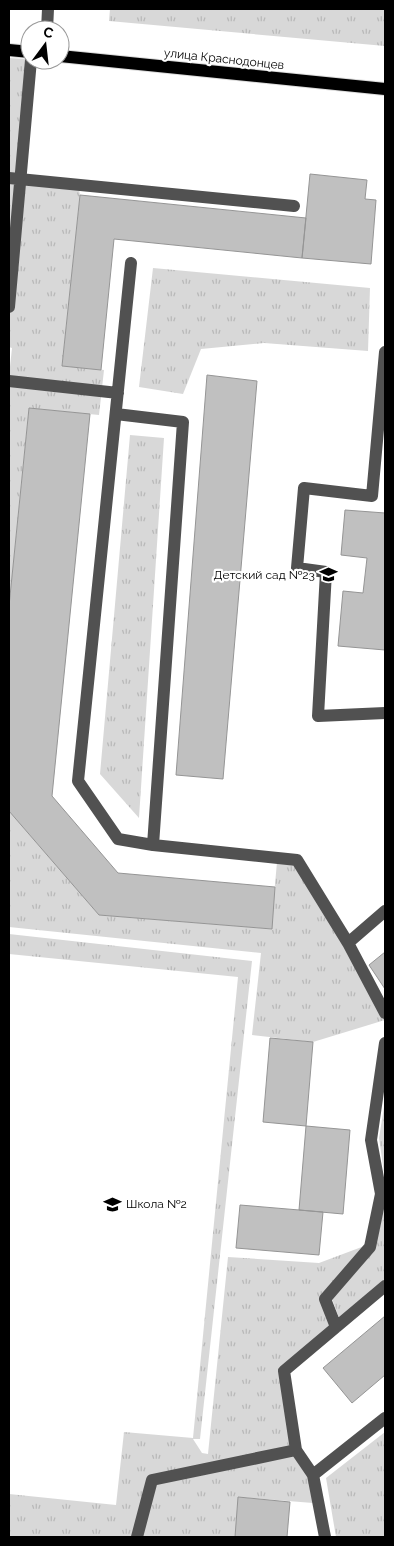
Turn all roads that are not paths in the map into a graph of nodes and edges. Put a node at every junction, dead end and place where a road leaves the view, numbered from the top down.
1 (70, 57) edge
2 (30, 70) edge
3 (385, 89) edge
4 (15, 179) edge
5 (294, 206) dead end
6 (11, 255) edge
7 (131, 263) dead end
8 (9, 308) edge
9 (385, 352) edge
10 (9, 381) edge
11 (118, 393) junction
12 (383, 393) edge
13 (116, 414) junction
14 (385, 713) edge
15 (153, 845) junction
16 (385, 911) edge
17 (348, 942) junction
18 (385, 1013) edge
19 (385, 1043) edge
20 (385, 1286) edge
21 (336, 1327) junction
22 (385, 1418) edge
23 (296, 1450) junction
24 (313, 1475) junction
25 (137, 1537) edge
26 (325, 1537) edge

1 - 3 main road, улица Краснодонцев
2 - 4 street
4 - 5 street
4 - 6 street
6 - 8 street
7 - 11 street
9 - 12 street
10 - 11 street
11 - 13 street
12 - 14 street
13 - 15 street
13 - 15 street
15 - 17 street
16 - 17 street
17 - 18 street
19 - 21 street
20 - 21 street
21 - 23 street
22 - 24 street
23 - 24 street
23 - 25 street
24 - 26 street

